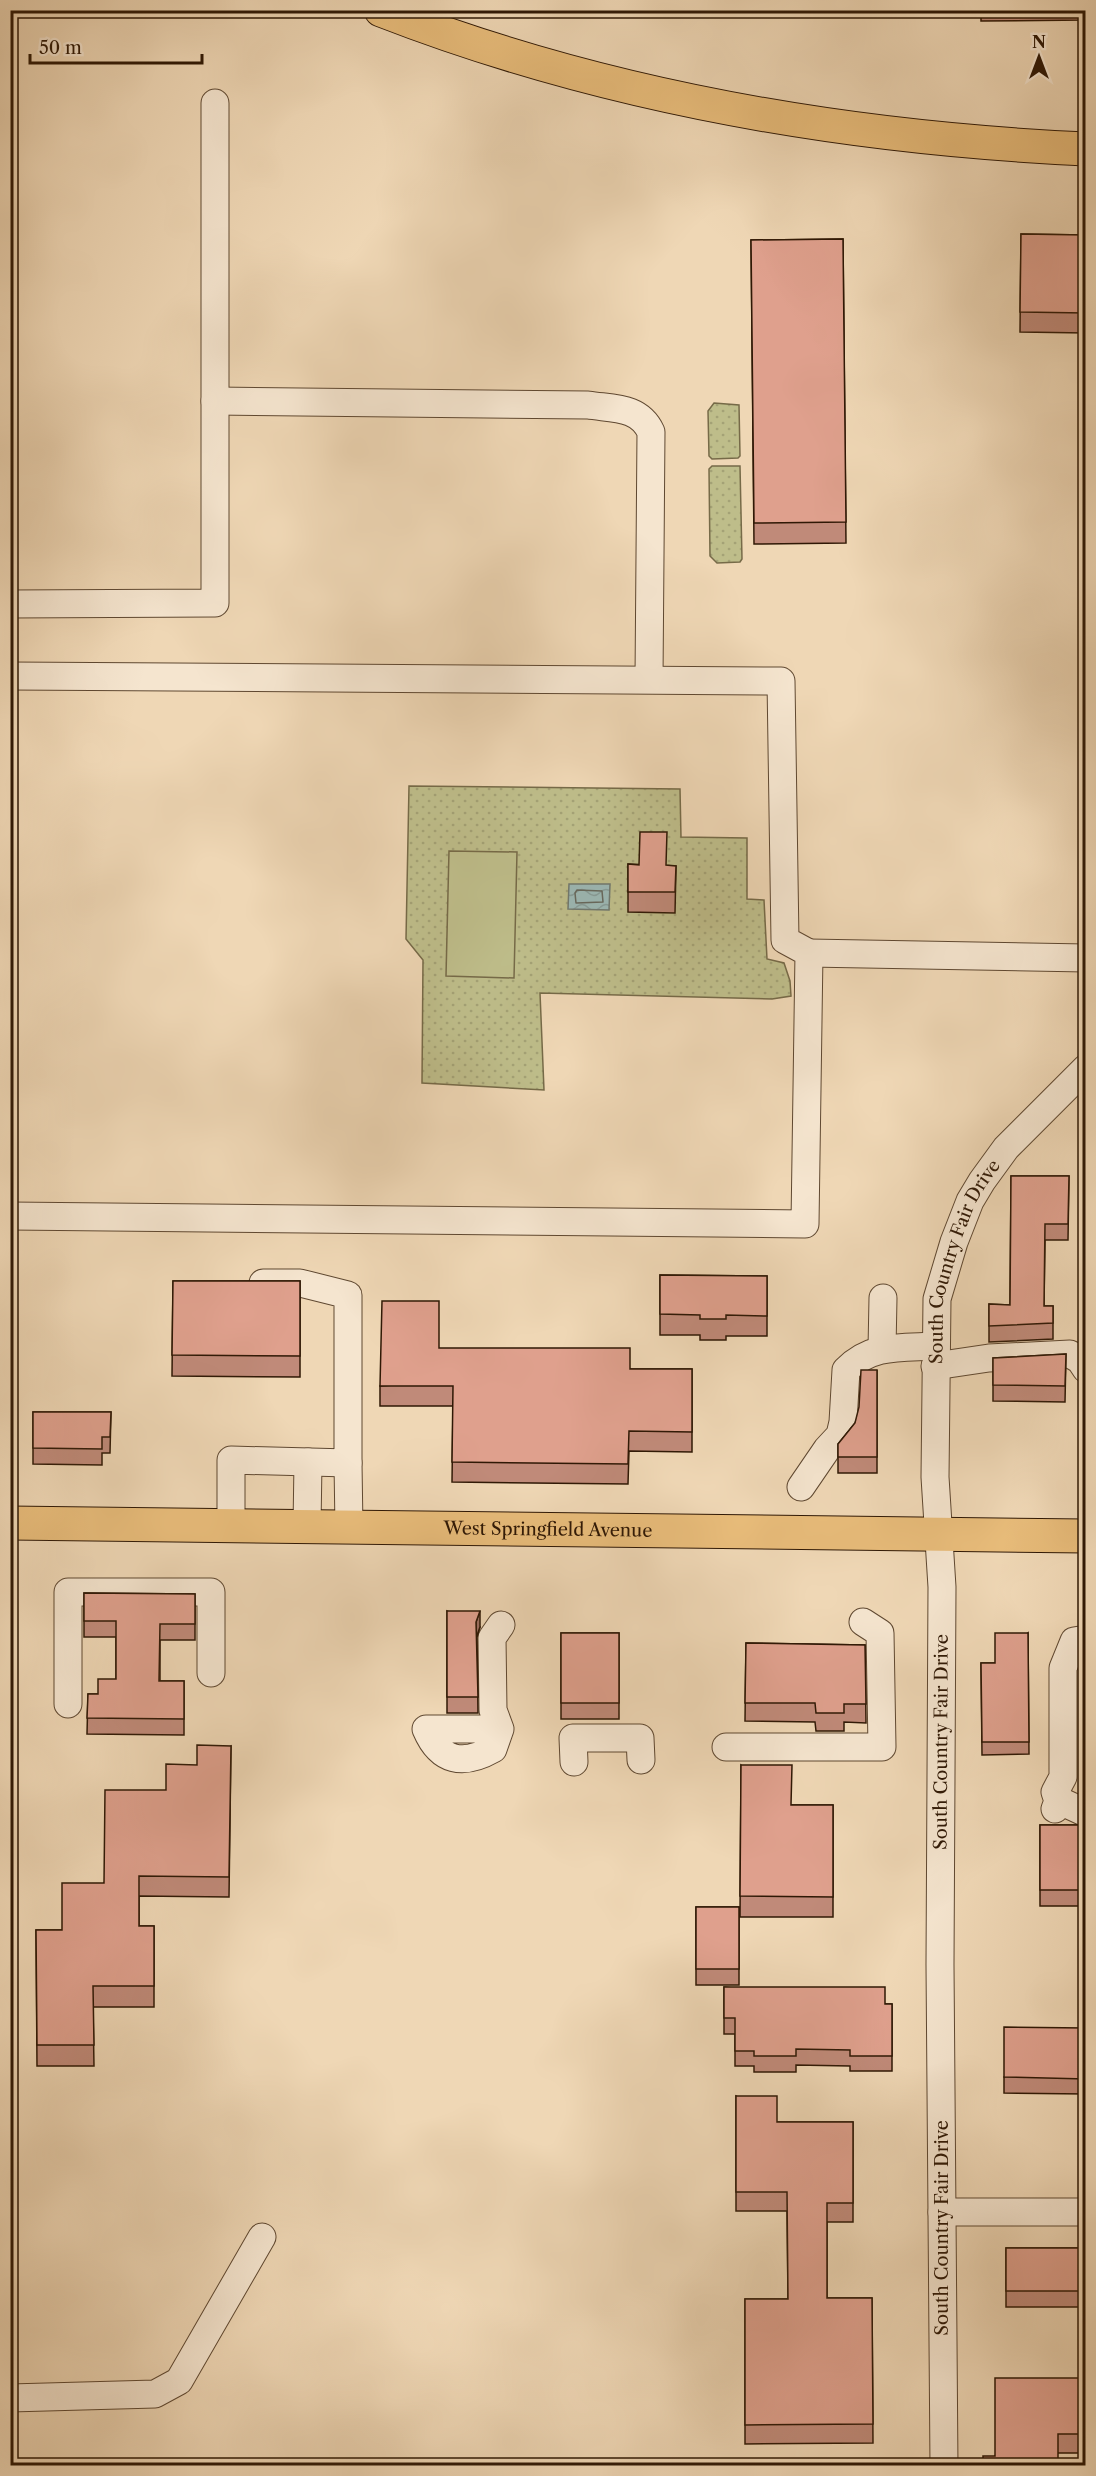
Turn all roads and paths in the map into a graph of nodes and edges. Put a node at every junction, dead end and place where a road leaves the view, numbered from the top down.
1 (381, 10) edge
2 (215, 104) dead end
3 (1086, 149) edge
4 (215, 401) junction
5 (10, 604) edge
6 (10, 676) edge
7 (649, 679) junction
8 (809, 953) junction
9 (1086, 958) edge
10 (1086, 1068) edge
11 (10, 1216) edge
12 (244, 1283) edge
13 (884, 1298) dead end
14 (882, 1349) junction
15 (935, 1356) junction
16 (1086, 1369) edge
17 (308, 1462) junction
18 (348, 1463) junction
19 (801, 1486) dead end
20 (10, 1523) edge
21 (231, 1526) junction
22 (307, 1527) junction
23 (349, 1528) junction
24 (939, 1534) junction
25 (1086, 1536) edge
26 (863, 1622) dead end
27 (501, 1625) dead end
28 (1086, 1639) edge
29 (211, 1672) dead end
30 (68, 1704) dead end
31 (426, 1729) dead end
32 (726, 1747) dead end
33 (641, 1760) dead end
34 (574, 1762) dead end
35 (1086, 1813) edge
36 (942, 2212) junction
37 (1086, 2212) edge
38 (262, 2238) dead end
39 (10, 2398) edge
40 (944, 2466) edge

1 - 3 main road
2 - 4 street
4 - 5 street
4 - 7 street
6 - 7 street
7 - 8 street
8 - 9 street
8 - 11 street
10 - 15 street, South Country Fair Drive
12 - 18 street
13 - 14 street
14 - 15 street
14 - 19 street
15 - 16 street
15 - 24 street, South Country Fair Drive
17 - 18 street
17 - 21 street
17 - 22 street
18 - 23 street
20 - 21 main road, West Springfield Avenue
21 - 22 main road, West Springfield Avenue
22 - 23 main road, West Springfield Avenue
23 - 24 main road, West Springfield Avenue
24 - 25 main road, West Springfield Avenue
24 - 36 street, South Country Fair Drive
26 - 32 street
27 - 31 street
28 - 35 street
29 - 30 street
33 - 34 street
36 - 37 street
36 - 40 street, South Country Fair Drive
38 - 39 street

